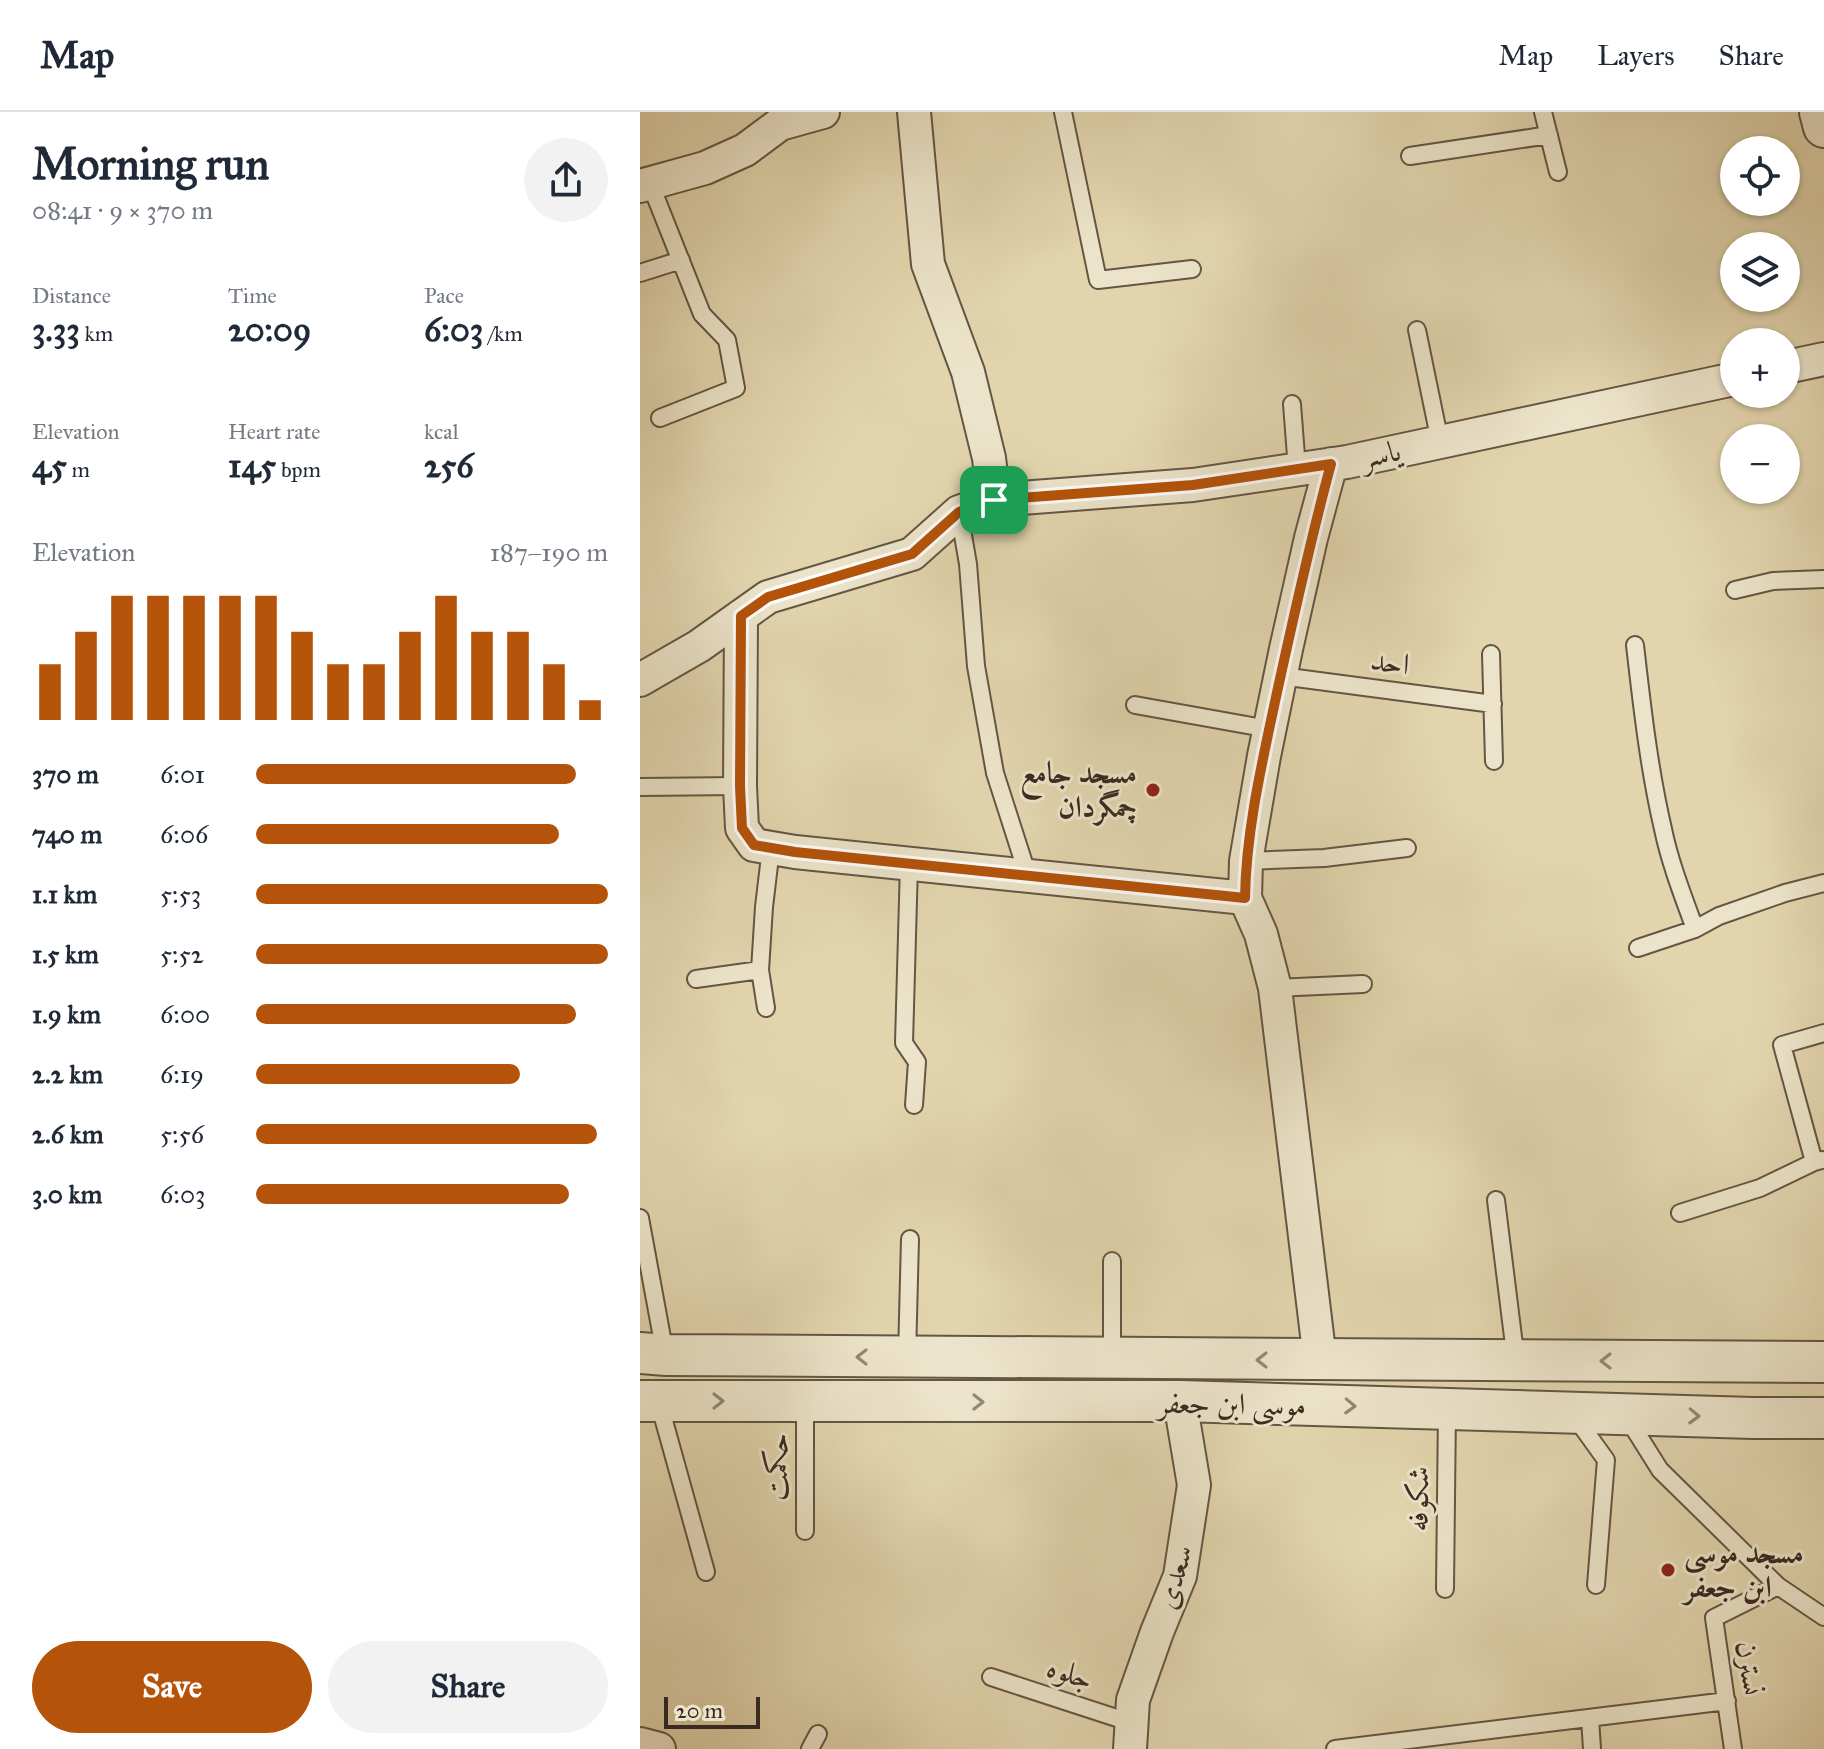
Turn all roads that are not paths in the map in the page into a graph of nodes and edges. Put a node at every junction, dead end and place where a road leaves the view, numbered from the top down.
1 (823, 112) edge
2 (914, 112) edge
3 (1063, 112) edge
4 (1543, 112) edge
5 (1820, 112) edge
6 (1824, 127) edge
7 (1549, 135) junction
8 (1410, 156) dead end
9 (1558, 172) dead end
10 (645, 185) edge
11 (681, 260) junction
12 (1192, 269) dead end
13 (640, 273) edge
14 (1417, 330) dead end
15 (1824, 359) edge
16 (1800, 364) edge
17 (1720, 382) edge
18 (1292, 404) dead end
19 (660, 418) dead end
20 (1440, 442) junction
21 (1331, 464) junction
22 (1297, 469) junction
23 (994, 500) junction
24 (959, 512) junction
25 (1824, 579) edge
26 (1735, 590) dead end
27 (741, 616) junction
28 (1635, 645) dead end
29 (1491, 654) dead end
30 (1281, 676) junction
31 (640, 680) edge
32 (1493, 704) junction
33 (1135, 705) dead end
34 (1269, 729) junction
35 (1494, 761) dead end
36 (740, 786) junction
37 (640, 787) edge
38 (771, 848) junction
39 (1407, 848) dead end
40 (1246, 861) junction
41 (909, 864) junction
42 (1028, 876) junction
43 (1824, 883) edge
44 (1245, 898) junction
45 (1695, 929) junction
46 (1638, 948) dead end
47 (760, 970) junction
48 (696, 979) dead end
49 (1363, 984) dead end
50 (1275, 988) junction
51 (766, 1008) dead end
52 (1824, 1033) edge
53 (914, 1105) dead end
54 (1819, 1161) edge
55 (1496, 1200) dead end
56 (1680, 1213) dead end
57 (640, 1218) edge
58 (910, 1239) dead end
59 (1112, 1261) dead end
60 (653, 1354) edge
61 (907, 1357) junction
62 (1112, 1359) junction
63 (1320, 1360) junction
64 (1516, 1361) junction
65 (1824, 1362) edge
66 (649, 1401) edge
67 (1180, 1401) junction
68 (805, 1402) junction
69 (1447, 1409) junction
70 (1572, 1413) junction
71 (1625, 1414) junction
72 (1824, 1418) edge
73 (805, 1531) dead end
74 (706, 1572) dead end
75 (1596, 1585) dead end
76 (1778, 1586) junction
77 (1445, 1589) dead end
78 (1824, 1617) edge
79 (991, 1677) dead end
80 (1727, 1701) junction
81 (1590, 1718) junction
82 (1131, 1736) edge
83 (640, 1744) edge
84 (1392, 1746) edge
85 (659, 1749) edge
86 (1335, 1749) edge
87 (1592, 1749) edge
88 (1733, 1749) edge

1 - 10 street
2 - 23 street
3 - 12 lane
4 - 7 lane
5 - 6 street
7 - 8 lane
7 - 9 lane
10 - 11 lane
11 - 13 lane
11 - 19 lane
14 - 20 lane
15 - 16 street
17 - 20 street, یاسر
18 - 22 lane
20 - 21 street, یاسر
21 - 22 street, یاسر
21 - 30 street
22 - 23 street, یاسر
23 - 24 street, یاسر
24 - 27 street, یاسر
24 - 42 lane
25 - 26 lane
27 - 31 street, یاسر
27 - 36 street
28 - 45 lane
29 - 32 lane
30 - 32 lane, احد
30 - 34 street
32 - 35 lane
33 - 34 lane
34 - 40 street
36 - 37 lane
36 - 38 street
38 - 41 street
38 - 47 lane
39 - 40 lane
40 - 44 street
41 - 42 street
41 - 53 lane
42 - 44 street
43 - 45 lane
44 - 50 street
45 - 46 lane
47 - 48 lane
47 - 51 lane
49 - 50 lane
50 - 63 street
52 - 54 lane
54 - 56 lane
55 - 64 lane
57 - 60 lane
58 - 61 lane
59 - 62 lane
61 -> 60 street, موسی ابن جعفر
61 - 62 street, موسی ابن جعفر
63 -> 62 street, موسی ابن جعفر
63 - 64 street, موسی ابن جعفر
65 -> 64 street, موسی ابن جعفر
66 -> 68 street, موسی ابن جعفر
66 - 74 lane
68 -> 67 street, موسی ابن جعفر
67 -> 69 street, موسی ابن جعفر
67 - 82 street, سعدی
68 - 73 lane, حکمت
69 - 70 street, موسی ابن جعفر
69 - 77 lane, شکوفه
70 - 71 street, موسی ابن جعفر
70 - 75 lane
71 -> 72 street, موسی ابن جعفر
71 - 76 lane
76 - 78 lane
76 - 80 lane, نسترن
79 - 82 lane, جلوه
80 - 81 lane
80 - 88 lane, نسترن
81 - 84 lane
81 - 87 lane
83 - 85 street
84 - 86 lane

